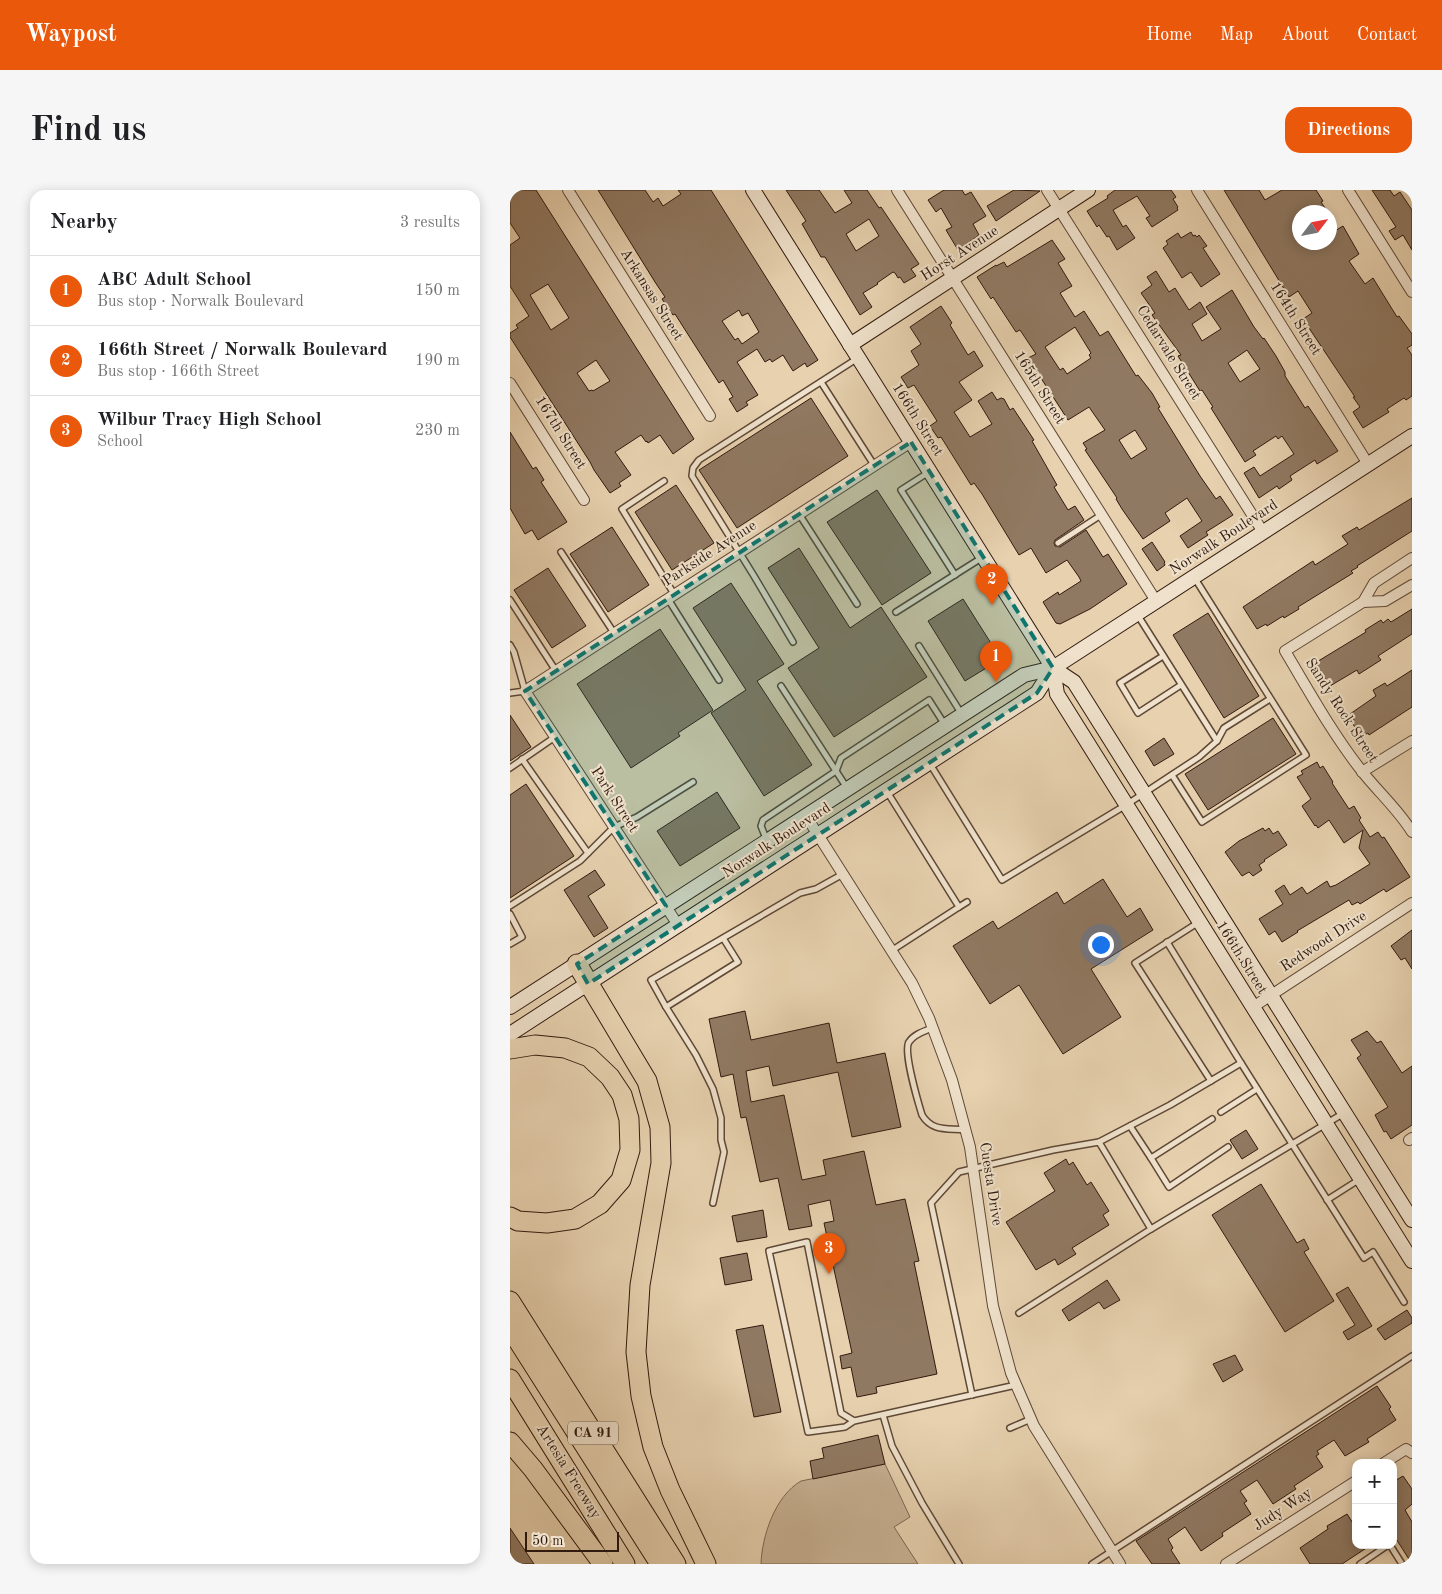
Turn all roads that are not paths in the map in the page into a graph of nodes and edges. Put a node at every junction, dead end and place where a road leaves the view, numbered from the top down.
1 (568, 190) edge
2 (753, 190) edge
3 (897, 190) edge
4 (1047, 190) edge
5 (1088, 190) edge
6 (1197, 190) edge
7 (1348, 190) edge
8 (1059, 209) junction
9 (952, 278) junction
10 (1412, 292) edge
11 (850, 345) junction
12 (858, 358) junction
13 (510, 382) edge
14 (821, 382) junction
15 (710, 416) dead end
16 (1412, 436) edge
17 (911, 442) junction
18 (1368, 464) junction
19 (874, 465) junction
20 (930, 472) junction
21 (664, 481) dead end
22 (584, 500) dead end
23 (799, 514) junction
24 (1102, 515) junction
25 (1263, 532) junction
26 (1058, 543) dead end
27 (561, 552) dead end
28 (740, 552) junction
29 (983, 557) junction
30 (1412, 558) edge
31 (955, 575) junction
32 (1193, 577) junction
33 (1412, 585) edge
34 (671, 597) junction
35 (510, 600) edge
36 (1156, 602) junction
37 (1363, 602) junction
38 (857, 604) dead end
39 (896, 612) dead end
40 (1137, 614) junction
41 (614, 633) junction
42 (792, 642) dead end
43 (919, 646) dead end
44 (511, 649) edge
45 (1163, 656) junction
46 (1053, 668) junction
47 (556, 671) junction
48 (719, 680) dead end
49 (1182, 685) junction
50 (781, 686) dead end
51 (525, 691) junction
52 (510, 693) edge
53 (1270, 699) junction
54 (962, 715) junction
55 (946, 726) junction
56 (555, 737) junction
57 (1217, 741) junction
58 (1412, 741) edge
59 (522, 759) junction
60 (929, 762) junction
61 (510, 768) edge
62 (836, 771) junction
63 (1362, 772) junction
64 (1172, 775) junction
65 (693, 782) dead end
66 (848, 789) junction
67 (886, 790) junction
68 (1144, 793) junction
69 (1126, 805) junction
70 (806, 816) junction
71 (614, 827) junction
72 (1412, 832) edge
73 (818, 834) junction
74 (767, 841) junction
75 (588, 854) junction
76 (843, 874) junction
77 (967, 902) dead end
78 (1412, 903) edge
79 (510, 906) edge
80 (666, 906) junction
81 (959, 907) junction
82 (510, 914) edge
83 (1200, 922) junction
84 (678, 925) junction
85 (723, 938) junction
86 (1167, 942) junction
87 (510, 944) edge
88 (891, 951) junction
89 (576, 964) junction
90 (588, 984) junction
91 (1271, 995) junction
92 (666, 1006) junction
93 (510, 1007) edge
94 (1253, 1007) junction
95 (932, 1028) junction
96 (510, 1034) edge
97 (510, 1049) edge
98 (1241, 1063) junction
99 (1211, 1081) junction
100 (1257, 1089) junction
101 (1220, 1112) dead end
102 (1345, 1113) junction
103 (1212, 1119) dead end
104 (1326, 1125) junction
105 (1130, 1126) junction
106 (965, 1130) junction
107 (1099, 1142) junction
108 (1292, 1144) junction
109 (1228, 1147) dead end
110 (1151, 1158) junction
111 (973, 1168) junction
112 (1360, 1179) junction
113 (1327, 1200) junction
114 (713, 1202) dead end
115 (510, 1217) edge
116 (1412, 1220) edge
117 (1151, 1229) junction
118 (1412, 1261) edge
119 (510, 1302) edge
120 (1404, 1302) dead end
121 (1019, 1313) dead end
122 (510, 1328) edge
123 (510, 1345) edge
124 (1412, 1356) edge
125 (510, 1379) edge
126 (1016, 1385) junction
127 (972, 1394) junction
128 (883, 1414) junction
129 (1031, 1419) junction
130 (854, 1421) junction
131 (1010, 1428) dead end
132 (510, 1442) edge
133 (1409, 1451) edge
134 (1392, 1459) edge
135 (1352, 1487) edge
136 (1383, 1549) edge
137 (1392, 1549) edge
138 (1112, 1551) junction
139 (604, 1564) edge
140 (625, 1564) edge
141 (648, 1564) edge
142 (660, 1564) edge
143 (676, 1564) edge
144 (706, 1564) edge
145 (959, 1564) edge
146 (1092, 1564) edge
147 (1120, 1564) edge
148 (1226, 1564) edge
149 (1360, 1564) edge
150 (1402, 1564) edge

1 - 15 street, Arkansas Street
2 - 11 street, 166th Street
3 - 9 street, 165th Street
4 - 8 street, Cedarvale Street
5 - 8 street, Horst Avenue
6 - 18 street, 164th Street
7 - 10 street
8 - 9 street, Horst Avenue
8 - 25 street, Cedarvale Street
9 - 11 street, Horst Avenue
9 - 24 street, 165th Street
11 - 12 street, 166th Street
12 - 14 lane
12 - 17 street, 166th Street
13 - 22 street, 167th Street
14 - 19 lane
14 - 28 lane
16 - 18 street, Norwalk Boulevard
17 - 19 street, Parkside Avenue
17 - 20 street, 166th Street
18 - 25 street, Norwalk Boulevard
19 - 23 street, Parkside Avenue
20 - 29 street, 166th Street
20 - 31 lane
21 - 34 lane
23 - 28 street, Parkside Avenue
23 - 38 lane
24 - 26 lane
24 - 36 street, 165th Street
25 - 32 street, Norwalk Boulevard
27 - 41 lane
28 - 34 street, Parkside Avenue
28 - 42 lane
29 - 31 lane
29 - 46 street, 166th Street
30 - 37 street
31 - 39 lane
32 - 36 street, Norwalk Boulevard
32 - 53 lane
33 - 37 street
34 - 41 street, Parkside Avenue
34 - 48 lane
35 - 47 lane
36 - 40 street, Norwalk Boulevard
37 - 63 street, Sandy Rock Street
40 - 45 lane
40 - 46 street, Norwalk Boulevard
41 - 47 street, Parkside Avenue
43 - 54 lane
44 - 51 lane
45 - 49 lane
45 - 49 lane
46 - 54 street, Norwalk Boulevard
46 - 60 street, Norwalk Boulevard
46 - 68 street, 166th Street
46 - 69 street, 166th Street
47 - 51 street, Parkside Avenue
49 - 57 lane
50 - 62 lane
51 - 52 lane
51 - 56 street, Park Street
53 - 57 lane
53 - 64 lane
54 - 55 street, Norwalk Boulevard
55 - 62 lane
55 - 66 street, Norwalk Boulevard
56 - 59 lane
56 - 71 street, Park Street
57 - 64 lane
58 - 63 street
59 - 61 lane
59 - 75 lane
60 - 67 street, Norwalk Boulevard
60 - 69 lane
62 - 66 lane
62 - 74 lane
63 - 72 street, Sandy Rock Street
64 - 68 lane
65 - 71 lane
66 - 70 street, Norwalk Boulevard
67 - 73 street, Norwalk Boulevard
67 - 81 lane
68 - 69 lane
68 - 91 street, 166th Street
69 - 83 street, 166th Street
70 - 73 street, Cuesta Drive
70 - 74 street, Norwalk Boulevard
71 - 75 lane
71 - 80 street, Park Street
73 - 76 street, Cuesta Drive
73 - 84 street, Norwalk Boulevard
74 - 80 street, Norwalk Boulevard
75 - 79 lane
76 - 85 lane
76 - 88 street, Cuesta Drive
77 - 81 lane
78 - 91 street, Redwood Drive
80 - 84 street, Park Street
80 - 89 street, Norwalk Boulevard
81 - 88 lane
82 - 87 lane
83 - 86 lane
83 - 94 street, 166th Street
84 - 90 street, Norwalk Boulevard
85 - 92 lane
85 - 92 lane
86 - 98 lane
86 - 99 lane
88 - 95 street, Cuesta Drive
89 - 90 highway
89 - 93 street, Norwalk Boulevard
90 - 96 street, Norwalk Boulevard
90 - 144 highway
91 - 94 street, Redwood Drive
91 - 102 street, 166th Street
92 - 114 lane
94 - 104 street, 166th Street
95 - 106 street, Cuesta Drive
95 - 106 lane
97 - 115 highway
98 - 99 lane
98 - 100 lane
99 - 105 lane
100 - 101 lane
100 - 108 lane
102 - 104 lane
102 - 116 street, 166th Street
103 - 110 lane
104 - 108 lane
104 - 112 street, 166th Street
105 - 107 lane
105 - 110 lane
106 - 111 street, Cuesta Drive
107 - 111 lane
107 - 117 lane
108 - 113 lane
108 - 117 lane
109 - 110 lane
111 - 126 street, Cuesta Drive
111 - 127 lane
112 - 113 lane
112 - 118 street, 166th Street
113 - 120 lane
117 - 121 lane
119 - 143 highway, CA 91
122 - 142 highway
123 - 141 highway
124 - 138 lane
125 - 140 highway, Artesia Freeway / CA 91
126 - 127 lane
126 - 129 street, Cuesta Drive
127 - 128 lane
128 - 130 lane
128 - 145 lane
129 - 131 lane
129 - 138 street, Cuesta Drive
130 - 130 lane
132 - 139 highway
133 - 134 street
135 - 148 street, Judy Way
136 - 149 lane
137 - 150 lane
138 - 146 lane
138 - 147 street, Cuesta Drive

